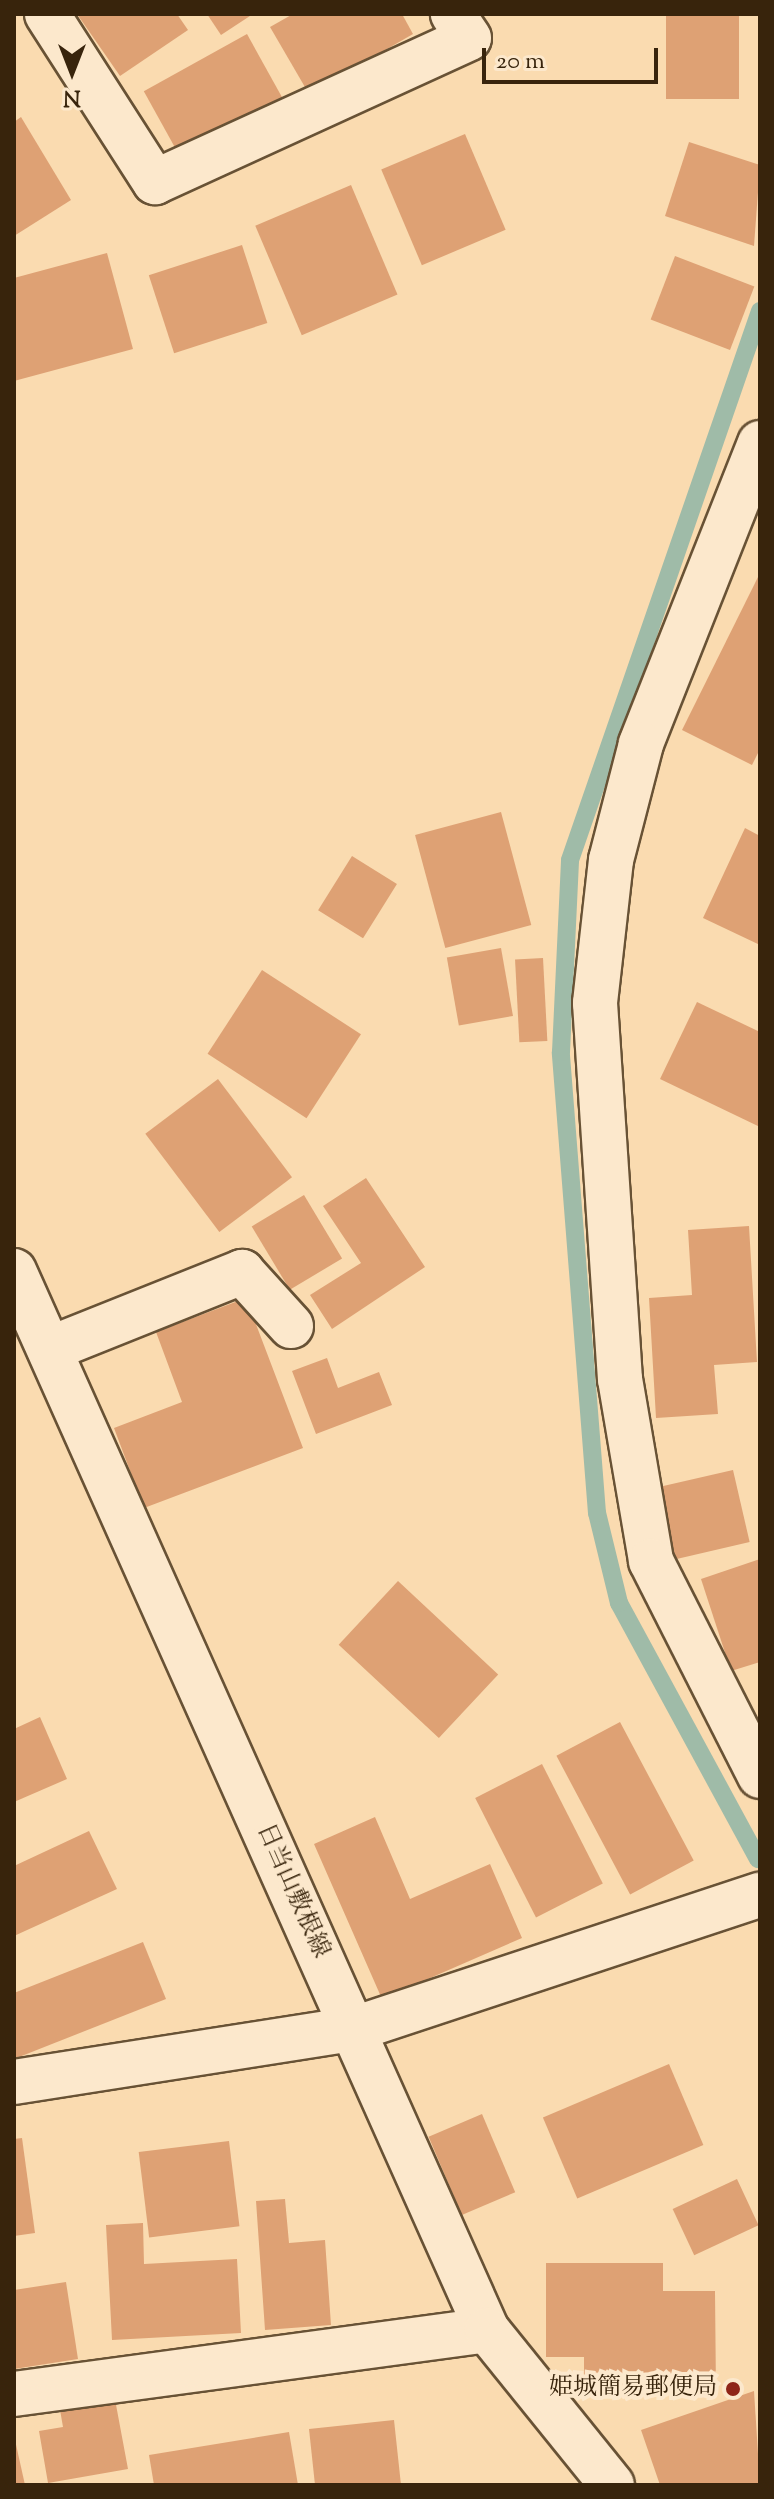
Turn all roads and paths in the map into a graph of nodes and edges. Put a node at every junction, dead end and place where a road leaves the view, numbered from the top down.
1 (47, 14) edge
2 (453, 14) edge
3 (760, 443) edge
4 (14, 1271) edge
5 (291, 1326) dead end
6 (52, 1348) junction
7 (760, 1776) edge
8 (760, 1895) edge
9 (354, 2029) junction
10 (14, 2082) edge
11 (487, 2330) junction
12 (14, 2394) edge
13 (606, 2482) edge

1 - 2 street
3 - 7 street
4 - 6 street, 日当山敷根線
5 - 6 street
6 - 9 street, 日当山敷根線
8 - 9 street
9 - 10 street
9 - 11 street, 日当山敷根線
11 - 12 street
11 - 13 street, 日当山敷根線

